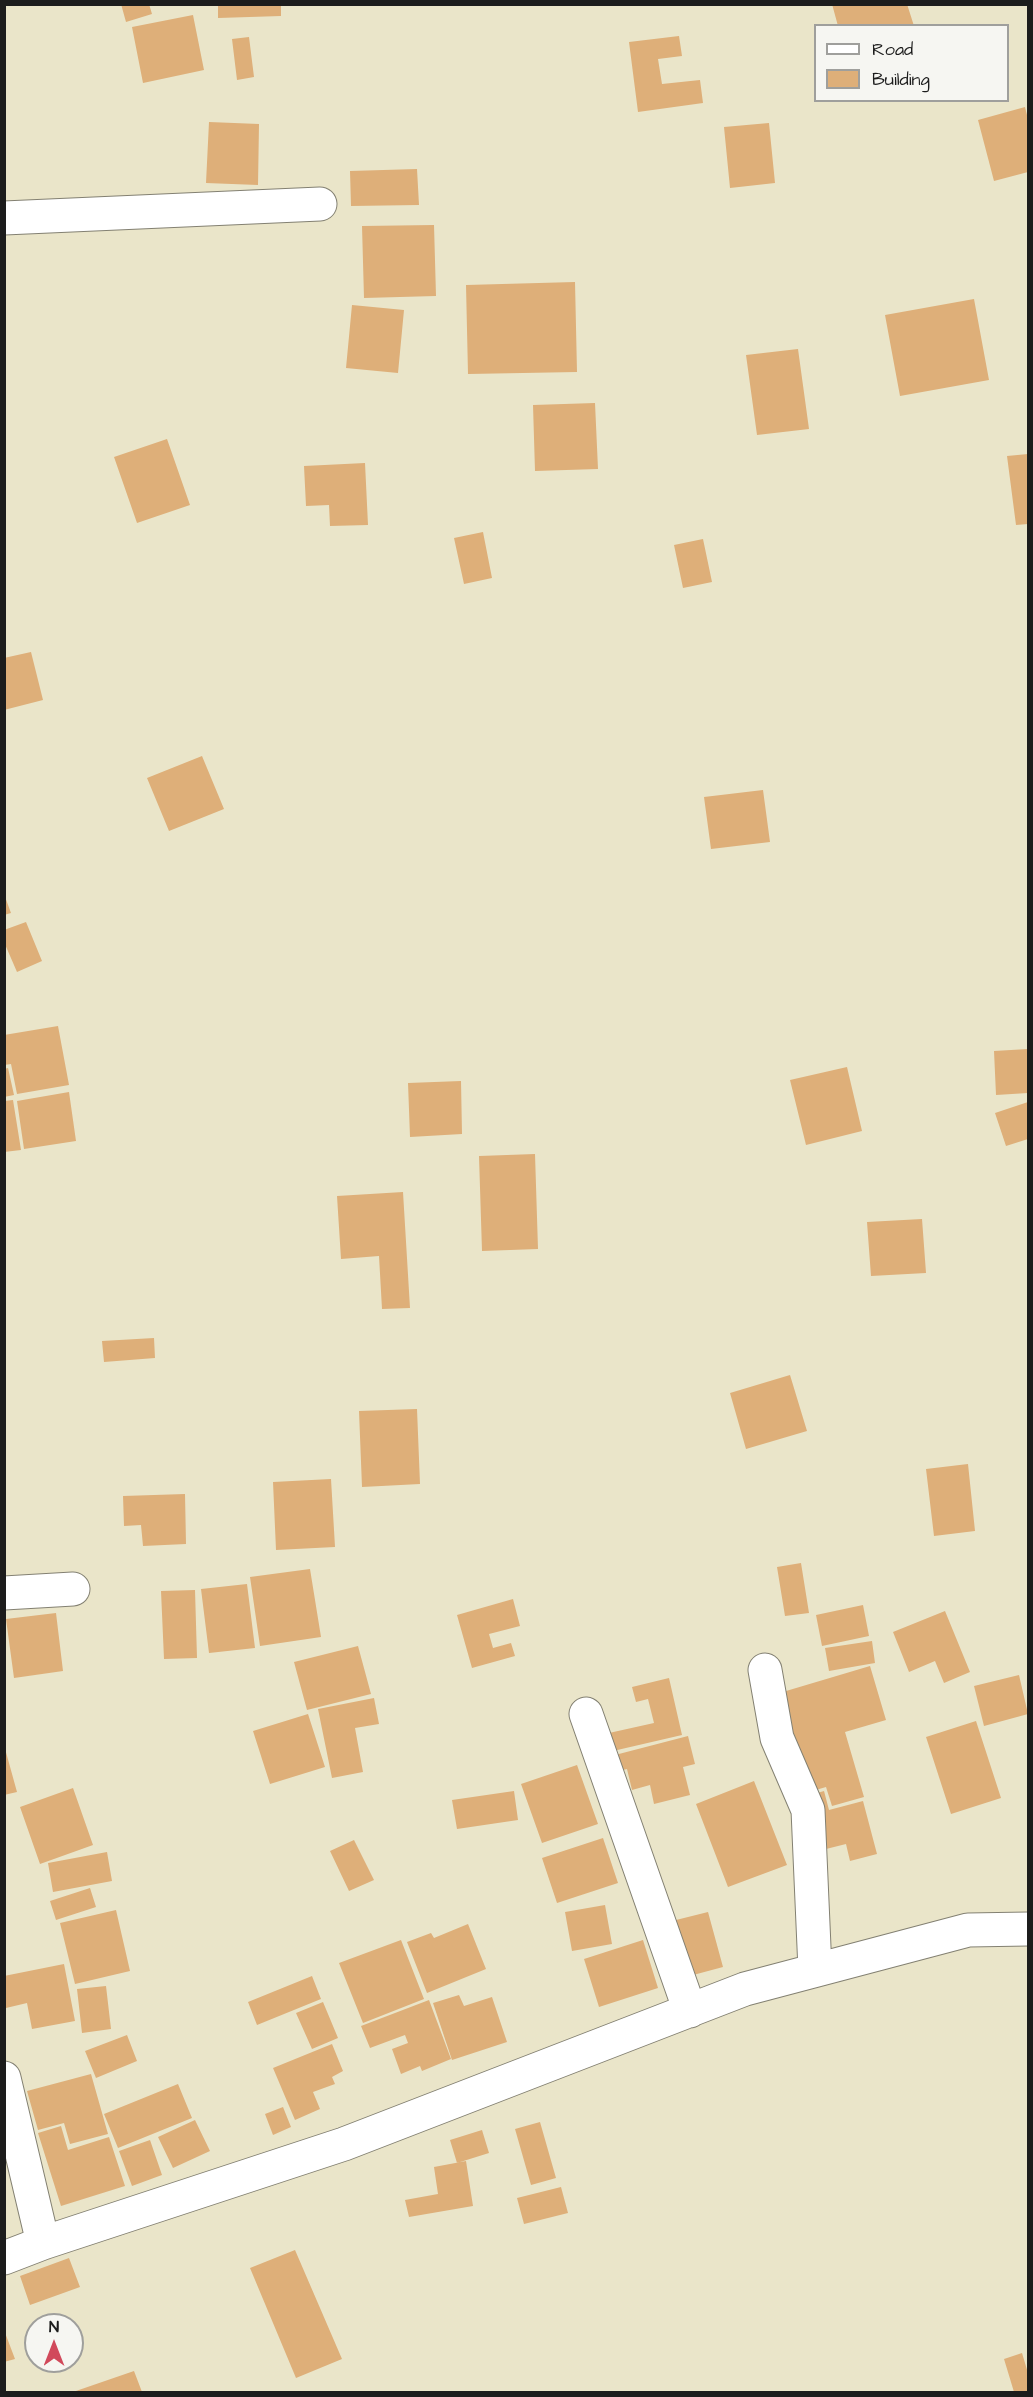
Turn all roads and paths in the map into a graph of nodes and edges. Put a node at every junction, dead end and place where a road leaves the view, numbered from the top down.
1 (320, 204) dead end
2 (4, 218) edge
3 (73, 1589) dead end
4 (4, 1593) edge
5 (765, 1670) dead end
6 (586, 1714) dead end
7 (1029, 1929) edge
8 (815, 1970) junction
9 (690, 2010) junction
10 (4, 2078) edge
11 (43, 2243) junction
12 (4, 2258) edge

1 - 2 street
3 - 4 street
5 - 8 street
6 - 9 street
7 - 8 street
8 - 9 street
9 - 11 street
10 - 11 street
11 - 12 street

